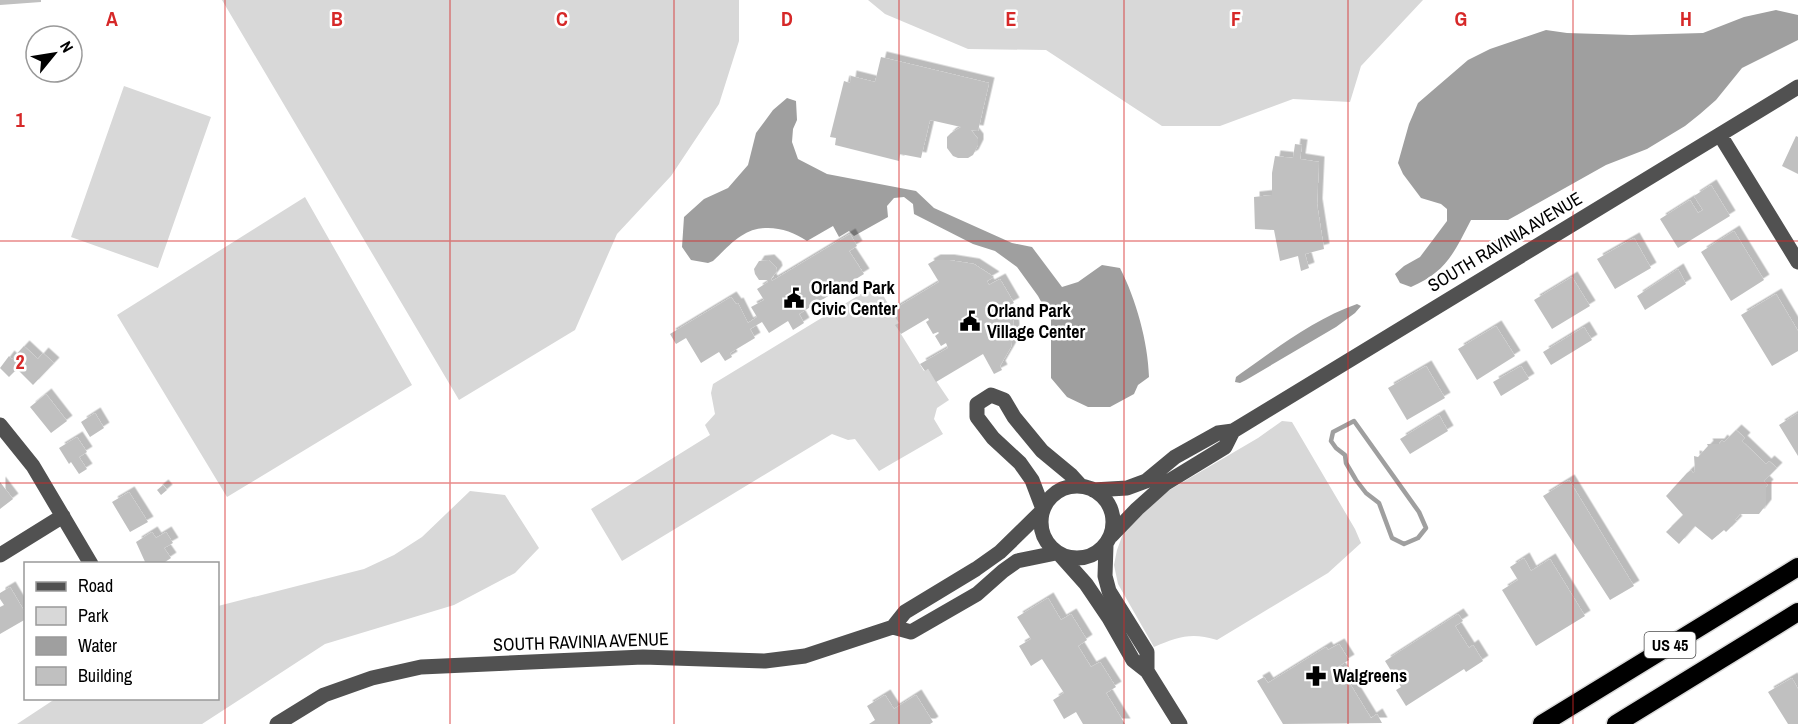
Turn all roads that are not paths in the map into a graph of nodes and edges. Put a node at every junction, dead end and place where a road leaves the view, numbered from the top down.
1 (1798, 87) edge
2 (1720, 135) junction
3 (1798, 262) edge
4 (0, 425) edge
5 (1233, 431) junction
6 (1087, 488) junction
7 (1042, 510) junction
8 (63, 516) junction
9 (1108, 540) junction
10 (1059, 554) junction
11 (0, 555) edge
12 (90, 562) edge
13 (1798, 567) edge
14 (1798, 612) edge
15 (894, 627) junction
16 (1147, 671) junction
17 (277, 724) edge
18 (1180, 724) edge
19 (1542, 724) edge
20 (1616, 724) edge

1 - 2 street, SOUTH RAVINIA AVENUE
2 - 3 street
2 - 5 street, SOUTH RAVINIA AVENUE
4 - 8 street
5 - 6 street, SOUTH RAVINIA AVENUE
5 - 9 street, SOUTH RAVINIA AVENUE
6 - 7 street
6 - 7 street
6 - 9 street
7 - 10 street
7 - 15 street, SOUTH RAVINIA AVENUE
8 - 11 street
8 - 12 street
9 - 10 street
9 - 16 street
10 - 15 street, SOUTH RAVINIA AVENUE
10 - 16 street
13 - 19 highway, US 45
14 - 20 highway, US 45
15 - 17 street, SOUTH RAVINIA AVENUE
16 - 18 street

